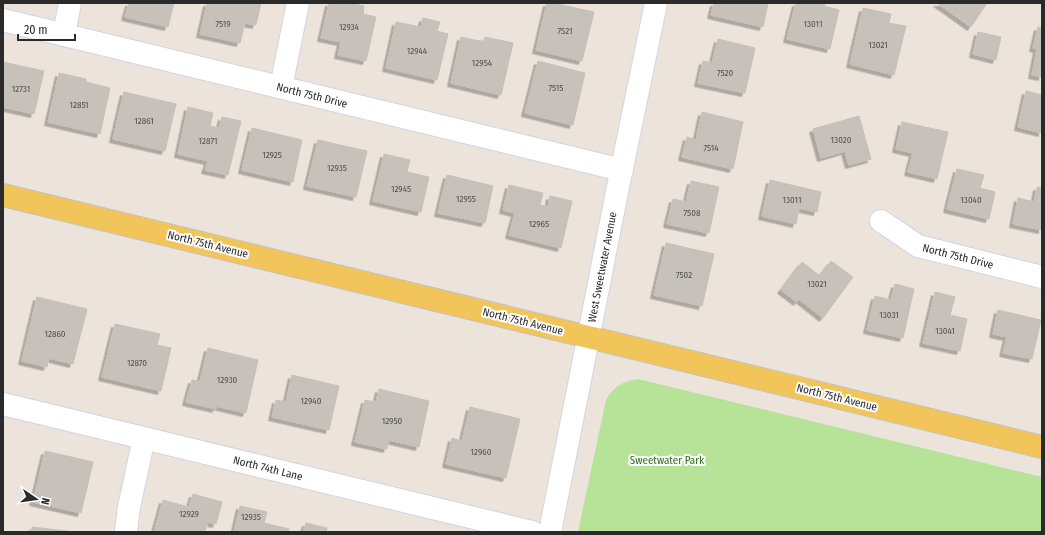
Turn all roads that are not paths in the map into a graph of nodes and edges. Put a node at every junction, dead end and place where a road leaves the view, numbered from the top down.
1 (70, 3) edge
2 (298, 3) edge
3 (656, 3) edge
4 (3, 20) edge
5 (64, 35) junction
6 (281, 87) junction
7 (622, 170) junction
8 (3, 195) edge
9 (881, 221) dead end
10 (1042, 277) edge
11 (588, 337) junction
12 (3, 404) edge
13 (144, 438) junction
14 (1042, 447) edge
15 (126, 532) edge
16 (532, 532) edge
17 (550, 532) edge

1 - 5 street
2 - 6 street
3 - 7 street, West Sweetwater Avenue
4 - 5 street, North 75th Drive
5 - 6 street, North 75th Drive
6 - 7 street, North 75th Drive
7 - 11 street, West Sweetwater Avenue
8 - 11 main road, North 75th Avenue
9 - 10 street, North 75th Drive
11 - 14 main road, North 75th Avenue
11 - 17 street, West Sweetwater Avenue
12 - 13 street, North 74th Lane
13 - 15 street
13 - 16 street, North 74th Lane

